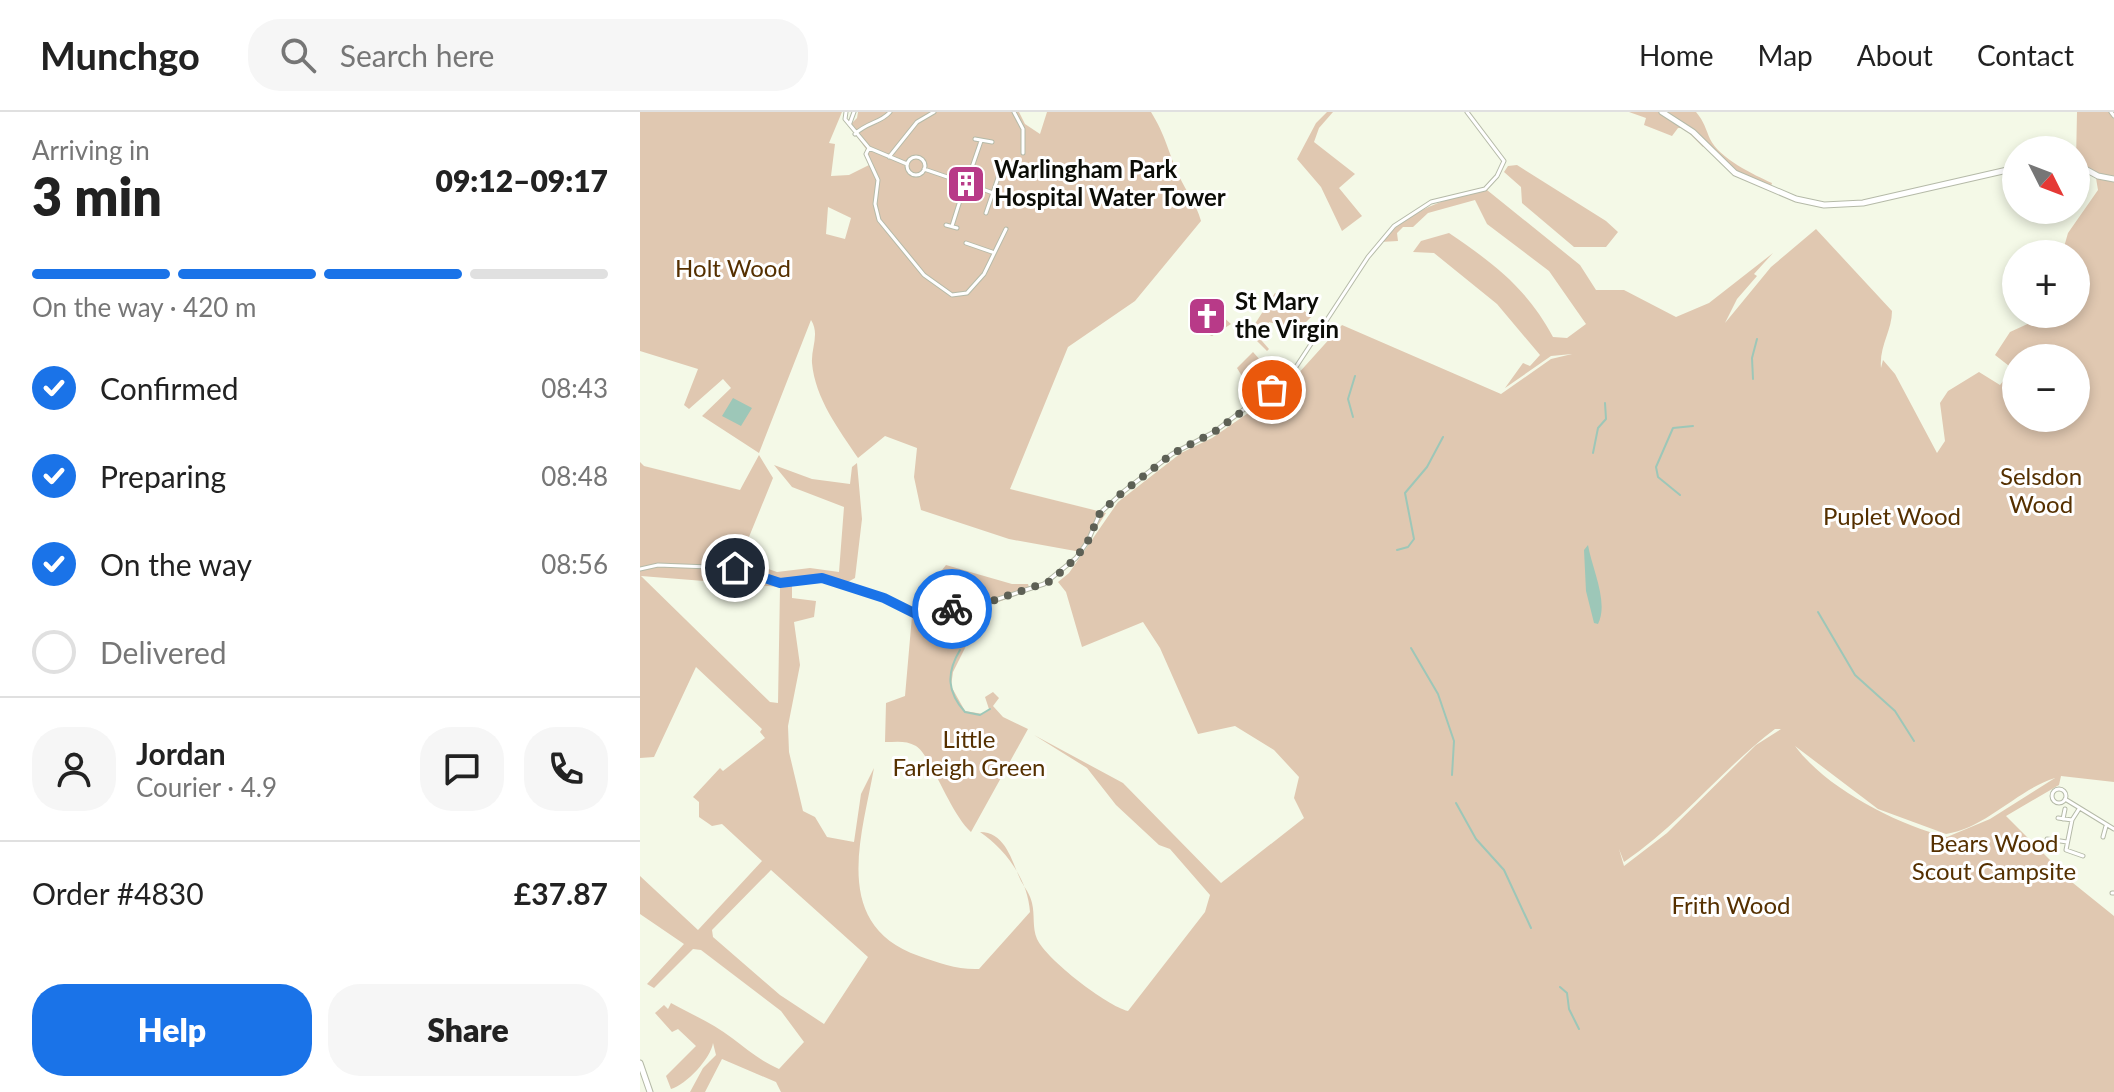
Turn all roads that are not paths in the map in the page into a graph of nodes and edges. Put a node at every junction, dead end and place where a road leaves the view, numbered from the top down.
1 (846, 112) edge
2 (854, 112) edge
3 (890, 112) edge
4 (934, 112) edge
5 (1014, 112) edge
6 (1467, 112) edge
7 (1662, 112) edge
8 (850, 123) junction
9 (855, 134) junction
10 (975, 139) dead end
11 (981, 141) junction
12 (992, 142) dead end
13 (869, 148) junction
14 (1023, 153) dead end
15 (889, 158) junction
16 (907, 164) junction
17 (924, 169) junction
18 (2002, 171) edge
19 (2090, 172) edge
20 (999, 175) dead end
21 (969, 176) junction
22 (2114, 179) edge
23 (959, 181) junction
24 (974, 186) junction
25 (963, 191) junction
26 (993, 193) junction
27 (986, 213) dead end
28 (946, 225) dead end
29 (1006, 229) dead end
30 (966, 243) dead end
31 (992, 252) junction
32 (640, 569) edge
33 (2065, 799) dead end
34 (2065, 809) dead end
35 (2079, 809) junction
36 (2072, 820) junction
37 (2106, 825) junction
38 (2114, 829) edge
39 (2103, 837) dead end
40 (2047, 839) dead end
41 (2067, 842) junction
42 (2083, 856) dead end
43 (640, 1063) edge
44 (650, 1092) edge

1 - 8 street
2 - 8 street
3 - 9 street
4 - 15 street
5 - 14 street
6 - 32 street
7 - 18 street
8 - 9 street
9 - 13 street
10 - 11 street
11 - 12 street
11 - 21 street
13 - 15 street
13 - 31 street
15 - 16 street
16 - 17 street
16 - 17 street
17 - 23 street
19 - 22 street
20 - 26 street
21 - 23 street
21 - 24 street
23 - 25 street
24 - 25 street
24 - 26 street
25 - 28 street
26 - 27 street
29 - 31 street
30 - 31 street
33 - 35 street
34 - 36 street
35 - 36 street
35 - 37 street
36 - 41 street
37 - 38 street
37 - 39 street
40 - 41 street
41 - 42 street
43 - 44 street

